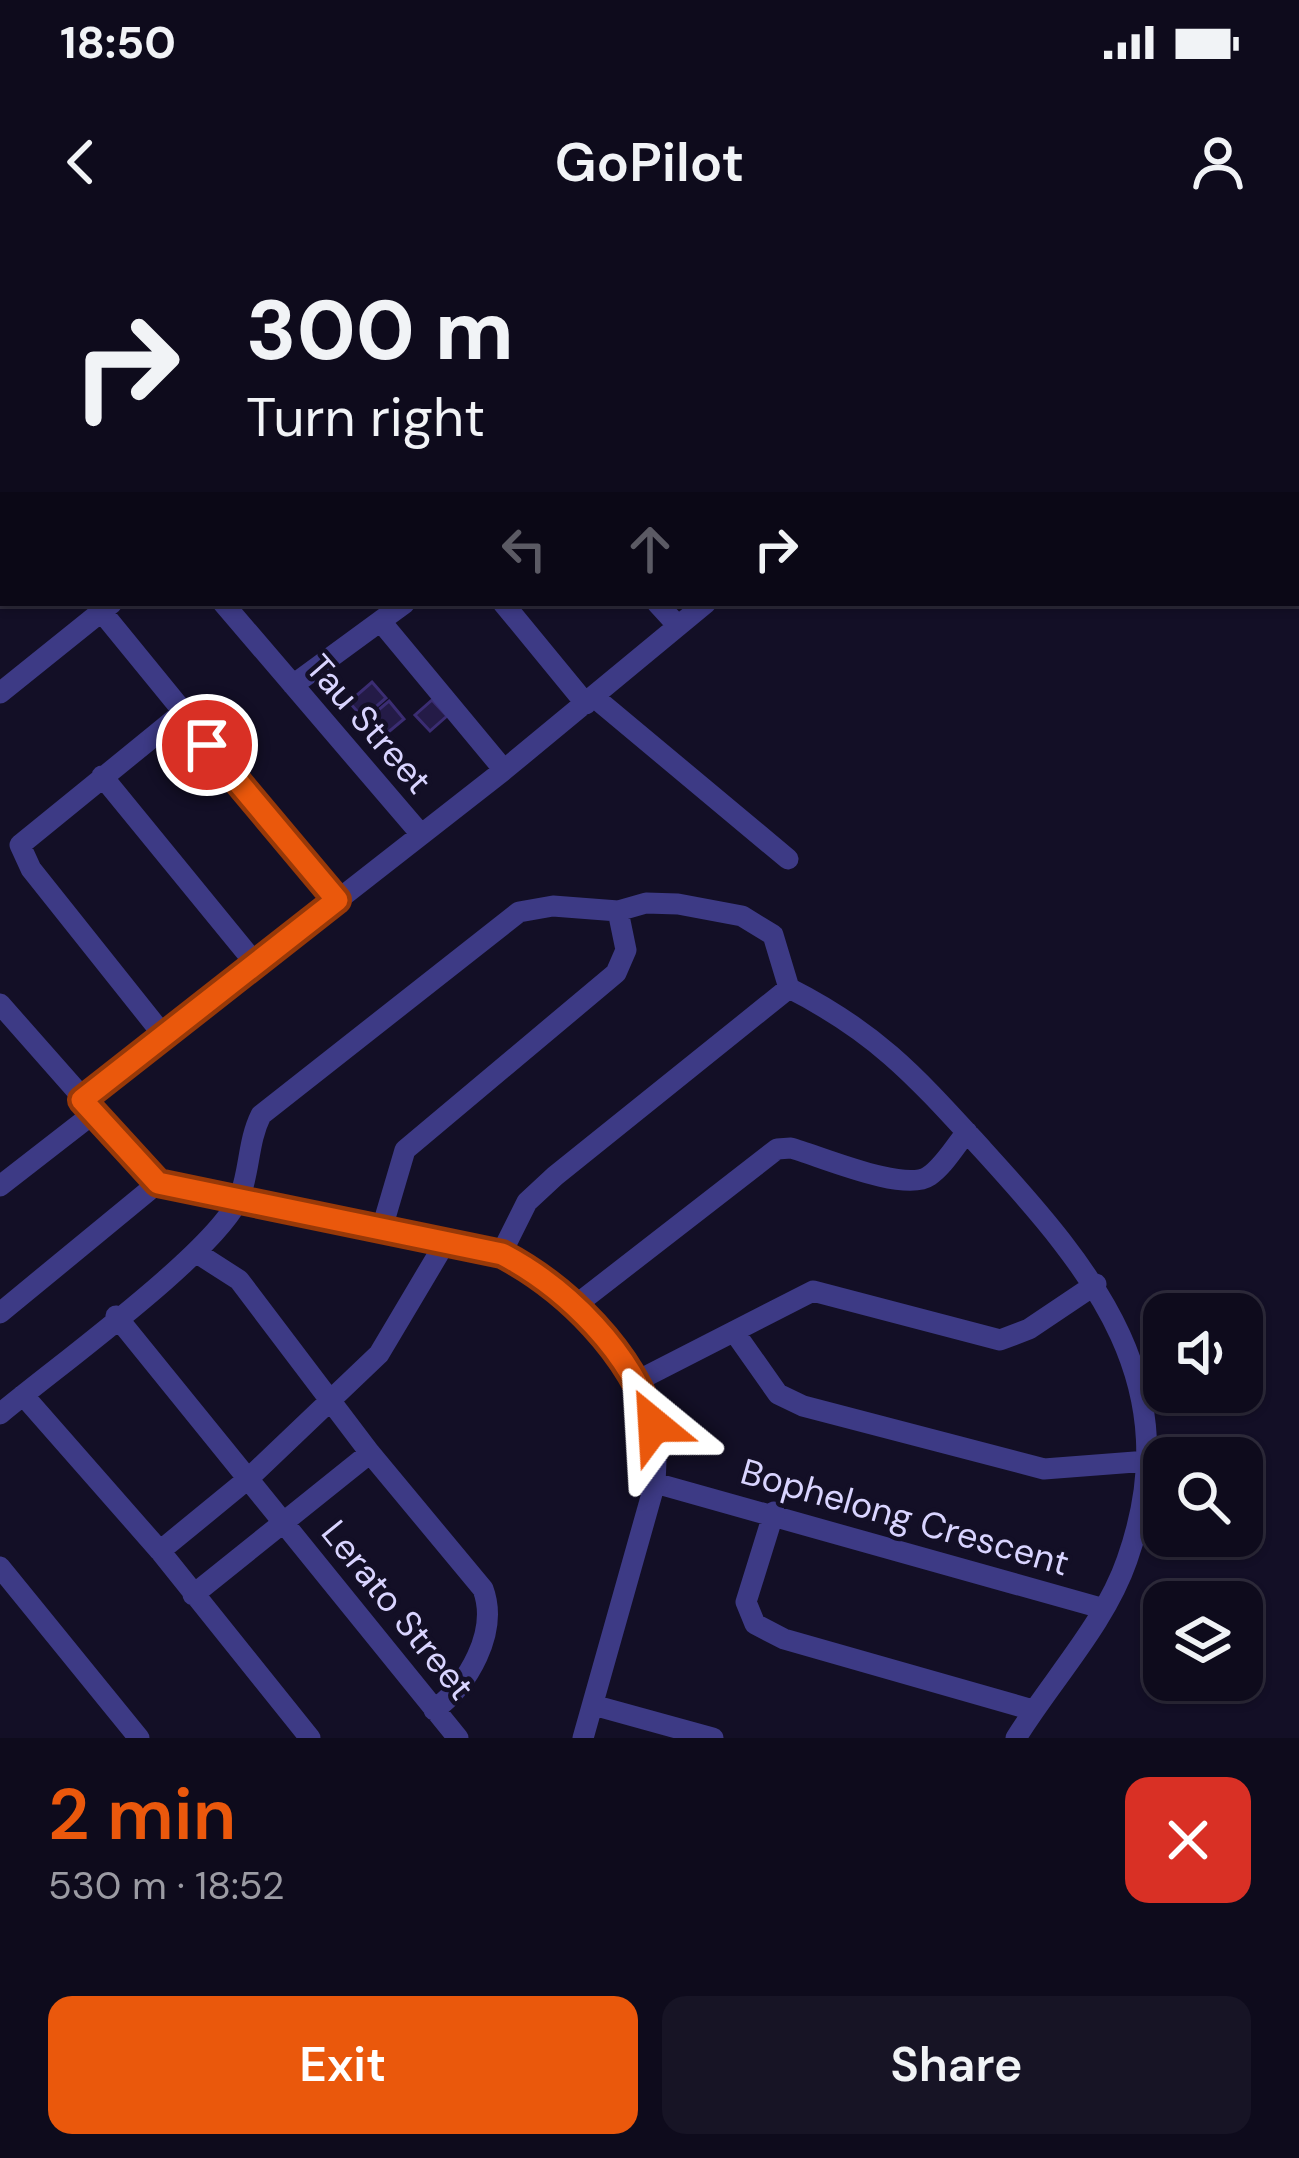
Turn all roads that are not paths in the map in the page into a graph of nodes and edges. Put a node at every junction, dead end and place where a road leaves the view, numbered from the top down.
1 (226, 606) edge
2 (402, 606) edge
3 (505, 606) edge
4 (660, 606) edge
5 (702, 606) edge
6 (107, 607) edge
7 (382, 623) junction
8 (678, 626) junction
9 (293, 685) junction
10 (0, 693) edge
11 (590, 700) junction
12 (181, 714) junction
13 (504, 770) junction
14 (102, 776) junction
15 (419, 832) junction
16 (788, 860) dead end
17 (337, 900) junction
18 (618, 911) junction
19 (255, 963) junction
20 (789, 988) junction
21 (0, 1004) edge
22 (164, 1036) junction
23 (88, 1107) junction
24 (967, 1132) junction
25 (2, 1180) edge
26 (158, 1183) junction
27 (240, 1198) junction
28 (382, 1228) junction
29 (445, 1243) junction
30 (197, 1252) junction
31 (502, 1254) junction
32 (1096, 1284) junction
33 (576, 1305) junction
34 (0, 1313) edge
35 (116, 1316) junction
36 (735, 1334) junction
37 (635, 1382) junction
38 (23, 1395) junction
39 (333, 1399) junction
40 (0, 1414) edge
41 (1148, 1437) edge
42 (370, 1454) junction
43 (1143, 1462) edge
44 (249, 1478) junction
45 (655, 1483) junction
46 (1143, 1485) edge
47 (774, 1512) junction
48 (286, 1522) junction
49 (160, 1551) junction
50 (0, 1567) edge
51 (193, 1595) junction
52 (1102, 1608) junction
53 (593, 1705) junction
54 (434, 1710) junction
55 (1033, 1710) junction
56 (140, 1738) edge
57 (310, 1738) edge
58 (458, 1738) edge
59 (583, 1738) edge
60 (710, 1738) edge
61 (1016, 1738) edge

1 - 9 street, Tau Street
2 - 7 street
3 - 11 street
4 - 8 street
5 - 8 street
6 - 10 street
6 - 12 street
7 - 9 street
7 - 13 street
8 - 11 street
9 - 15 street, Tau Street
11 - 13 street
11 - 16 street
12 - 14 street
12 - 17 street
13 - 15 street
14 - 19 street
14 - 22 street
15 - 17 street
17 - 19 street
18 - 20 street
18 - 27 street
18 - 28 street
19 - 22 street
20 - 24 street, Bophelong Crescent
20 - 31 street
21 - 23 street
22 - 23 street
23 - 25 street
23 - 26 street
24 - 32 street, Bophelong Crescent
24 - 33 street
26 - 27 street
26 - 34 street
27 - 28 street
27 - 30 street
28 - 29 street
29 - 31 street
29 - 39 street
30 - 35 street
30 - 39 street
31 - 33 street
32 - 36 street
32 - 41 street, Bophelong Crescent
33 - 37 street
35 - 38 street
35 - 44 street, Lerato Street
36 - 37 street
36 - 43 street
37 - 45 street
38 - 40 street
38 - 49 street
39 - 42 street
39 - 44 street
42 - 48 street
42 - 54 street
44 - 48 street, Lerato Street
44 - 49 street
45 - 47 street, Bophelong Crescent
45 - 53 street
46 - 52 street, Bophelong Crescent
47 - 52 street, Bophelong Crescent
47 - 55 street
48 - 51 street
48 - 54 street, Lerato Street
49 - 51 street
50 - 56 street
51 - 57 street
52 - 55 street
53 - 59 street
53 - 60 street
54 - 58 street, Lerato Street
55 - 61 street

